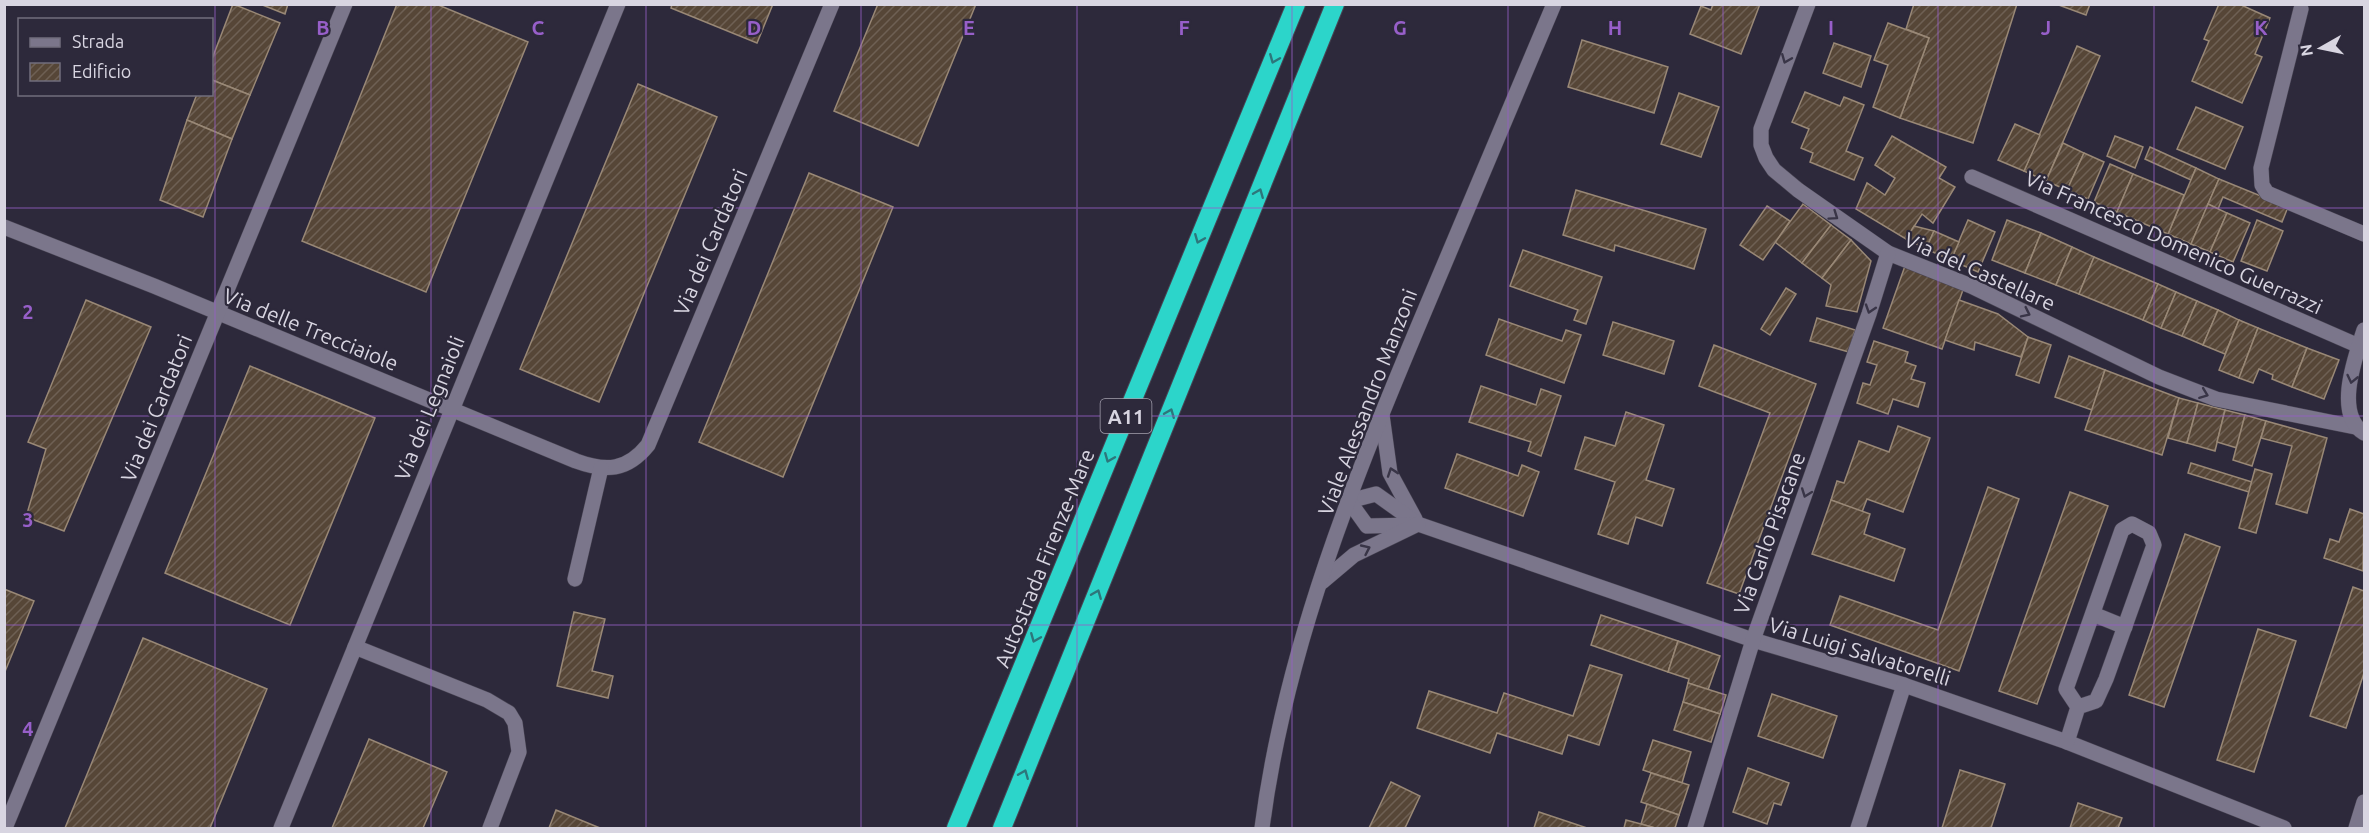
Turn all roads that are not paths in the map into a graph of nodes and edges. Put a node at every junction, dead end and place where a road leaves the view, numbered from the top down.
1 (345, 4) edge
2 (618, 4) edge
3 (832, 4) edge
4 (1296, 4) edge
5 (1335, 4) edge
6 (1554, 4) edge
7 (1808, 4) edge
8 (2301, 9) dead end
9 (1972, 177) dead end
10 (4, 227) edge
11 (2364, 234) edge
12 (1888, 253) junction
13 (218, 313) junction
14 (2364, 330) edge
15 (2359, 346) junction
16 (451, 409) junction
17 (1382, 413) junction
18 (2360, 430) edge
19 (601, 468) junction
20 (1349, 501) junction
21 (1418, 525) junction
22 (575, 579) dead end
23 (1320, 584) junction
24 (2092, 614) junction
25 (2125, 627) junction
26 (1753, 640) junction
27 (355, 647) junction
28 (1904, 685) junction
29 (2078, 707) junction
30 (2067, 742) junction
31 (2364, 802) edge
32 (5, 828) edge
33 (281, 828) edge
34 (490, 828) edge
35 (956, 828) edge
36 (1002, 828) edge
37 (1262, 828) edge
38 (1695, 828) edge
39 (1858, 828) edge
40 (2284, 828) edge
41 (2356, 828) edge

1 - 13 street, Via dei Cardatori
2 - 16 street, Via dei Legnaioli
3 - 19 street, Via dei Cardatori
4 -> 35 highway, Autostrada Firenze-Mare / A11
36 -> 5 highway, A11
6 - 17 street, Viale Alessandro Manzoni
7 -> 12 street, Via del Castellare
8 - 11 street
9 - 15 street, Via Francesco Domenico Guerrazzi
10 - 13 street, Via delle Trecciaiole
12 -> 18 street, Via del Castellare
12 -> 26 street, Via Carlo Pisacane
13 - 16 street, Via delle Trecciaiole
13 - 32 street, Via dei Cardatori
14 - 15 street
15 -> 18 street
16 - 19 street, Via delle Trecciaiole
16 - 27 street, Via dei Legnaioli
17 - 20 street, Viale Alessandro Manzoni
21 -> 17 street
19 - 22 street
20 - 21 street, Via Luigi Salvatorelli
20 - 21 street, Via Luigi Salvatorelli
20 - 23 street, Viale Alessandro Manzoni
23 -> 21 street
21 - 26 street, Via Luigi Salvatorelli
23 - 37 street, Viale Alessandro Manzoni
24 - 25 street
24 - 25 street
24 - 29 street
25 - 29 street
26 - 28 street, Via Luigi Salvatorelli
26 - 38 street, Via Carlo Pisacane
27 - 33 street, Via dei Legnaioli
27 - 34 street
28 - 30 street, Via Luigi Salvatorelli
28 - 39 street
29 - 30 street
30 - 40 street, Via Luigi Salvatorelli
31 - 41 street

